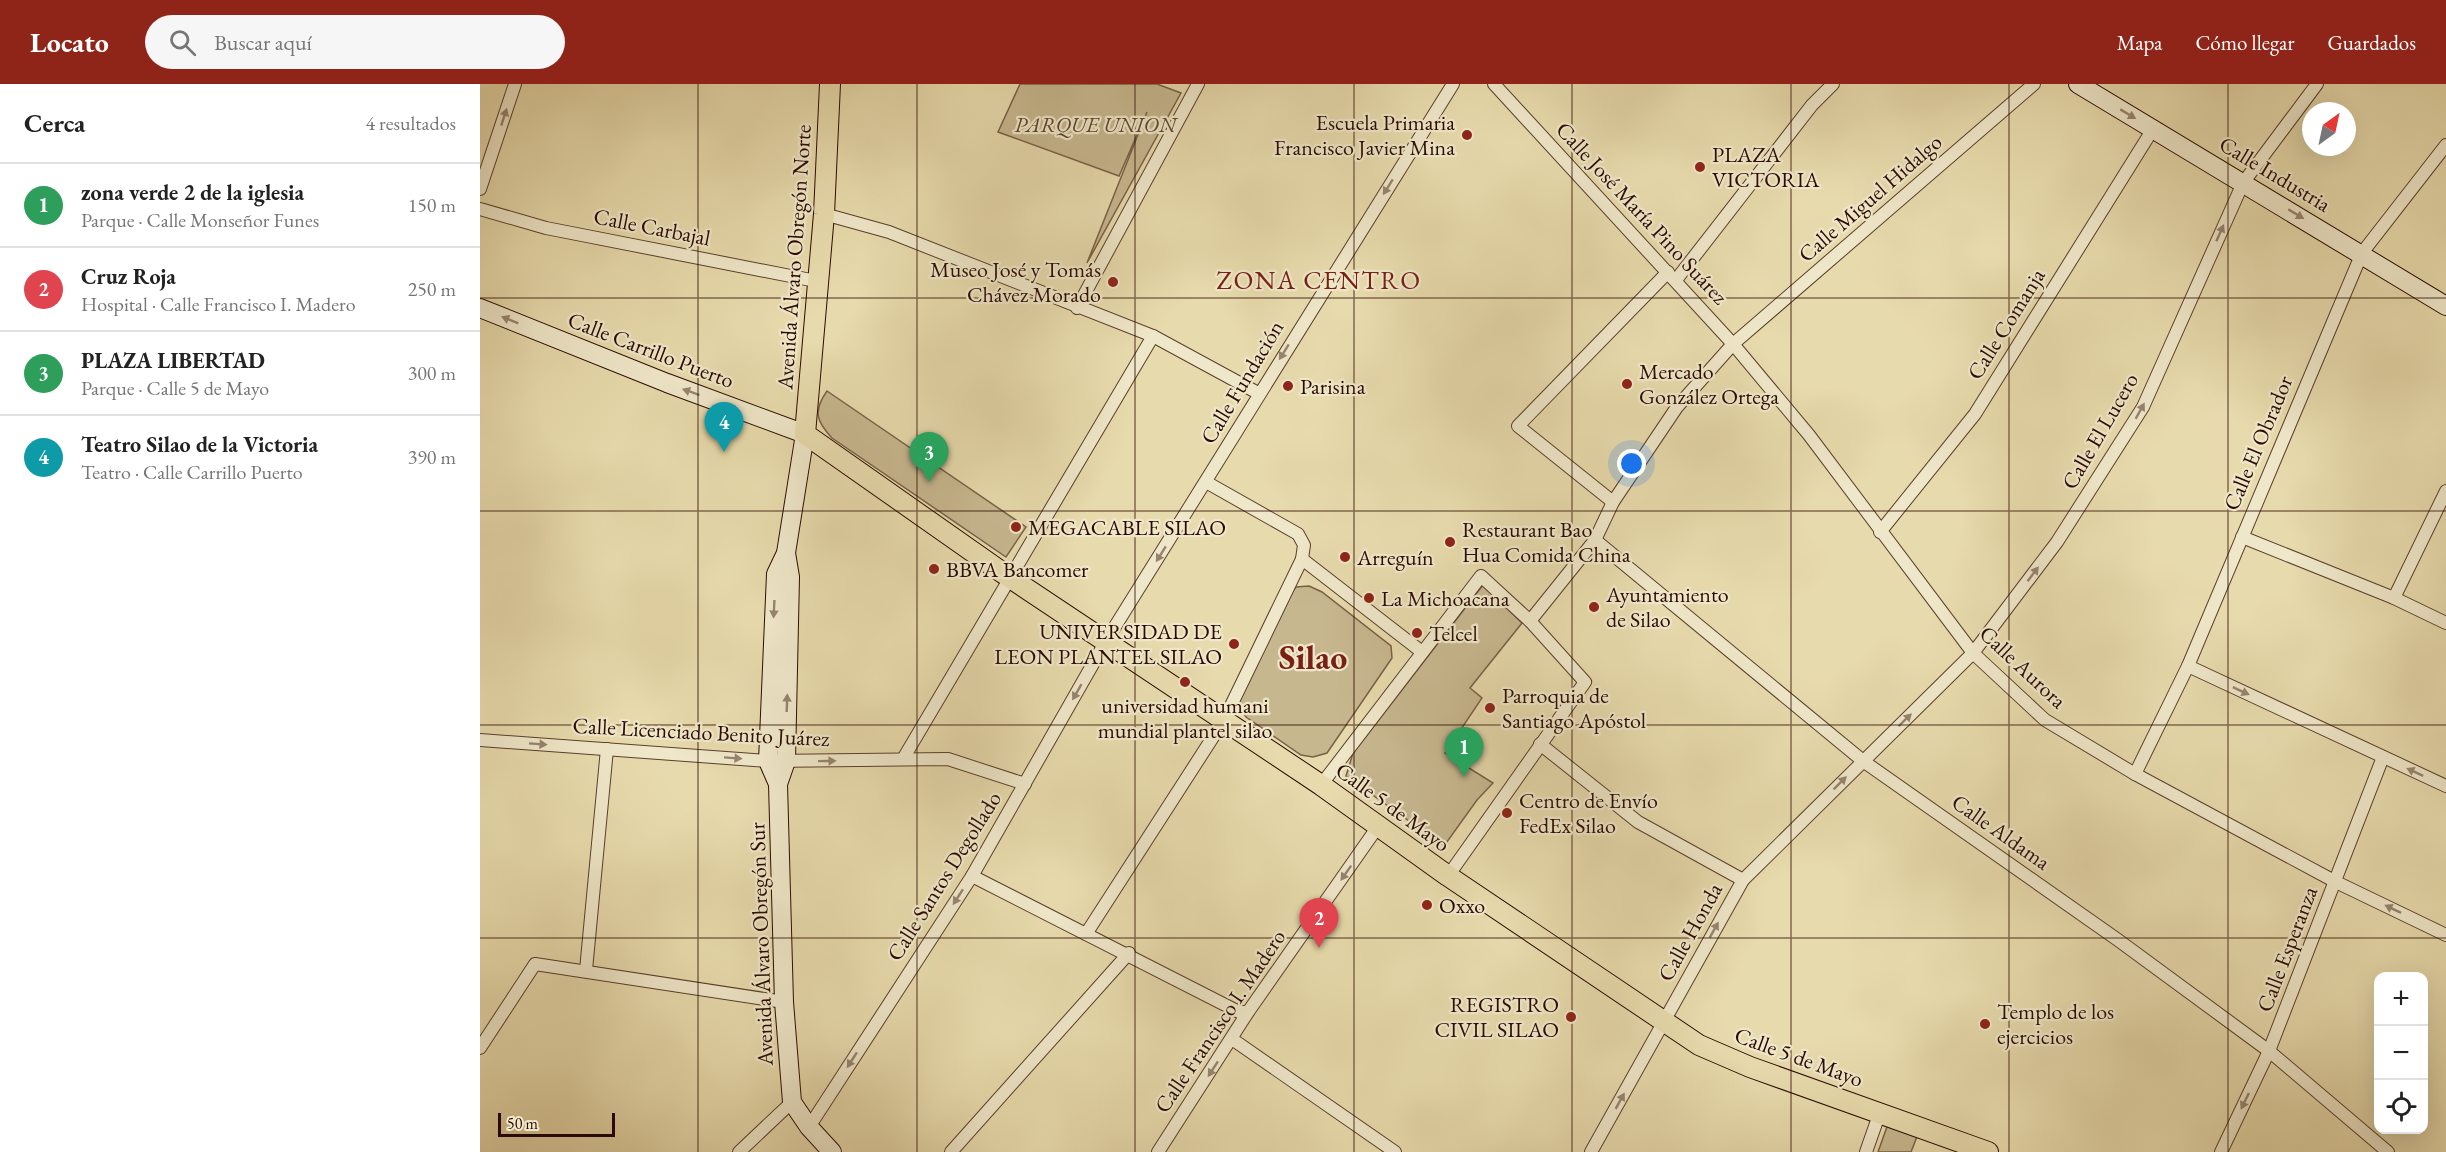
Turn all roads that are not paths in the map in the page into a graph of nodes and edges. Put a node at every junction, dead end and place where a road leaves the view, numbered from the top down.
1 (515, 84) edge
2 (830, 84) edge
3 (1453, 84) edge
4 (1494, 84) edge
5 (1833, 84) edge
6 (2034, 84) edge
7 (2078, 84) edge
8 (2318, 84) edge
9 (1193, 85) edge
10 (2153, 129) junction
11 (2446, 145) edge
12 (2243, 183) junction
13 (480, 189) edge
14 (480, 208) edge
15 (824, 214) junction
16 (2361, 253) junction
17 (1672, 276) junction
18 (816, 281) junction
19 (2446, 306) edge
20 (480, 308) edge
21 (1077, 308) junction
22 (1153, 336) junction
23 (1733, 344) junction
24 (1258, 393) junction
25 (805, 434) junction
26 (1206, 482) junction
27 (2446, 491) edge
28 (1613, 502) junction
29 (1881, 532) junction
30 (2242, 537) junction
31 (1594, 540) junction
32 (1302, 559) junction
33 (1009, 577) junction
34 (2394, 598) junction
35 (1530, 621) junction
36 (2446, 623) edge
37 (1106, 641) junction
38 (1422, 652) junction
39 (1973, 653) junction
40 (2188, 666) junction
41 (1224, 720) junction
42 (480, 740) edge
43 (1540, 744) junction
44 (607, 749) junction
45 (2384, 757) junction
46 (903, 759) junction
47 (777, 761) junction
48 (1863, 761) junction
49 (2135, 774) junction
50 (1025, 784) junction
51 (1321, 785) junction
52 (2446, 786) edge
53 (1379, 825) junction
54 (972, 876) junction
55 (1448, 876) junction
56 (1743, 880) junction
57 (2336, 882) junction
58 (1086, 934) junction
59 (2446, 935) edge
60 (1129, 953) junction
61 (586, 970) junction
62 (784, 1002) junction
63 (1248, 1012) junction
64 (1664, 1022) junction
65 (1232, 1039) junction
66 (480, 1048) edge
67 (2270, 1051) junction
68 (792, 1102) junction
69 (1880, 1112) junction
70 (809, 1127) junction
71 (739, 1152) edge
72 (832, 1152) edge
73 (951, 1152) edge
74 (1158, 1152) edge
75 (1395, 1152) edge
76 (1591, 1152) edge
77 (1866, 1152) edge
78 (1988, 1152) edge
79 (2221, 1152) edge
80 (2388, 1152) edge

13 -> 1 street
2 - 15 main road, Avenida Álvaro Obregón Norte
3 -> 24 street, Calle Fundación
4 - 17 street, Calle José María Pino Suárez
5 - 17 street
6 - 23 street, Calle Miguel Hidalgo
7 -> 10 street, Calle Industria
8 - 12 street, Calle El Lucero
9 - 21 street
10 - 12 street, Calle Industria
10 - 29 street, Calle Comanja
11 - 16 street, Calle El Obrador
12 -> 16 street, Calle Industria
39 -> 12 street, Calle El Lucero
14 - 18 street, Calle Carbajal
15 - 18 main road, Avenida Álvaro Obregón Norte
15 - 21 street
16 - 19 street, Calle Industria
16 - 30 street, Calle El Obrador
17 - 23 street, Calle José María Pino Suárez
17 - 28 street
18 - 25 main road, Avenida Álvaro Obregón Norte
25 -> 20 street, Calle Carrillo Puerto
21 - 22 street
22 - 24 street
22 - 33 street
23 - 28 street, Calle Miguel Hidalgo
23 - 29 street, Calle Aurora
24 - 26 street, Calle Fundación
25 - 33 main road, Calle 5 de Mayo
25 - 47 street, Avenida Álvaro Obregón Sur
26 - 32 street
26 -> 37 street, Calle Fundación
27 - 34 street
28 - 31 street, Calle Miguel Hidalgo
29 - 39 street, Calle Aurora
30 - 34 street
30 - 40 street, Calle El Obrador
31 - 35 street, Calle Miguel Hidalgo
31 - 48 street, Calle Aldama
32 - 38 street
32 - 41 street
33 - 37 main road, Calle 5 de Mayo
33 - 46 street
34 - 36 street
35 - 38 street
35 - 43 street
37 - 41 main road, Calle 5 de Mayo
37 -> 50 street, Calle Santos Degollado
38 - 51 street
48 -> 39 street, Calle El Lucero
39 - 49 street, Calle Aurora
40 -> 45 street
40 - 49 street, Calle El Obrador
41 - 51 main road, Calle 5 de Mayo
41 - 58 street
42 -> 44 street, Calle Licenciado Benito Juárez
43 - 55 street
43 - 56 street
44 -> 47 street, Calle Licenciado Benito Juárez
44 - 61 street
52 -> 45 street
45 - 57 street, Calle Esperanza
47 -> 46 street, Calle Licenciado Benito Juárez
46 - 50 street, Calle Licenciado Benito Juárez
47 - 62 street, Avenida Álvaro Obregón Sur
56 -> 48 street, Calle Honda
48 - 67 street, Calle Aldama
49 - 57 street, Calle Aurora
50 - 54 street, Calle Santos Degollado
51 - 53 main road, Calle 5 de Mayo
53 - 55 main road, Calle 5 de Mayo
53 -> 63 street, Calle Francisco I. Madero
54 - 58 street
54 -> 70 street, Calle Santos Degollado
55 - 64 main road, Calle 5 de Mayo
64 -> 56 street, Calle Honda
59 -> 57 street, Calle Aurora
57 - 67 street, Calle Esperanza
58 - 60 street
60 - 63 street
60 - 73 street
61 - 62 street
61 - 66 street
62 - 68 street, Avenida Álvaro Obregón Sur
63 - 65 street, Calle Francisco I. Madero
64 - 69 main road, Calle 5 de Mayo
76 -> 64 street, Calle Honda
65 -> 74 street, Calle Francisco I. Madero
65 - 75 street
67 -> 79 street, Calle Esperanza
67 - 80 street, Calle Aldama
68 - 70 street
68 - 71 street
69 - 77 street
69 - 78 main road, Calle 5 de Mayo
70 - 72 street

